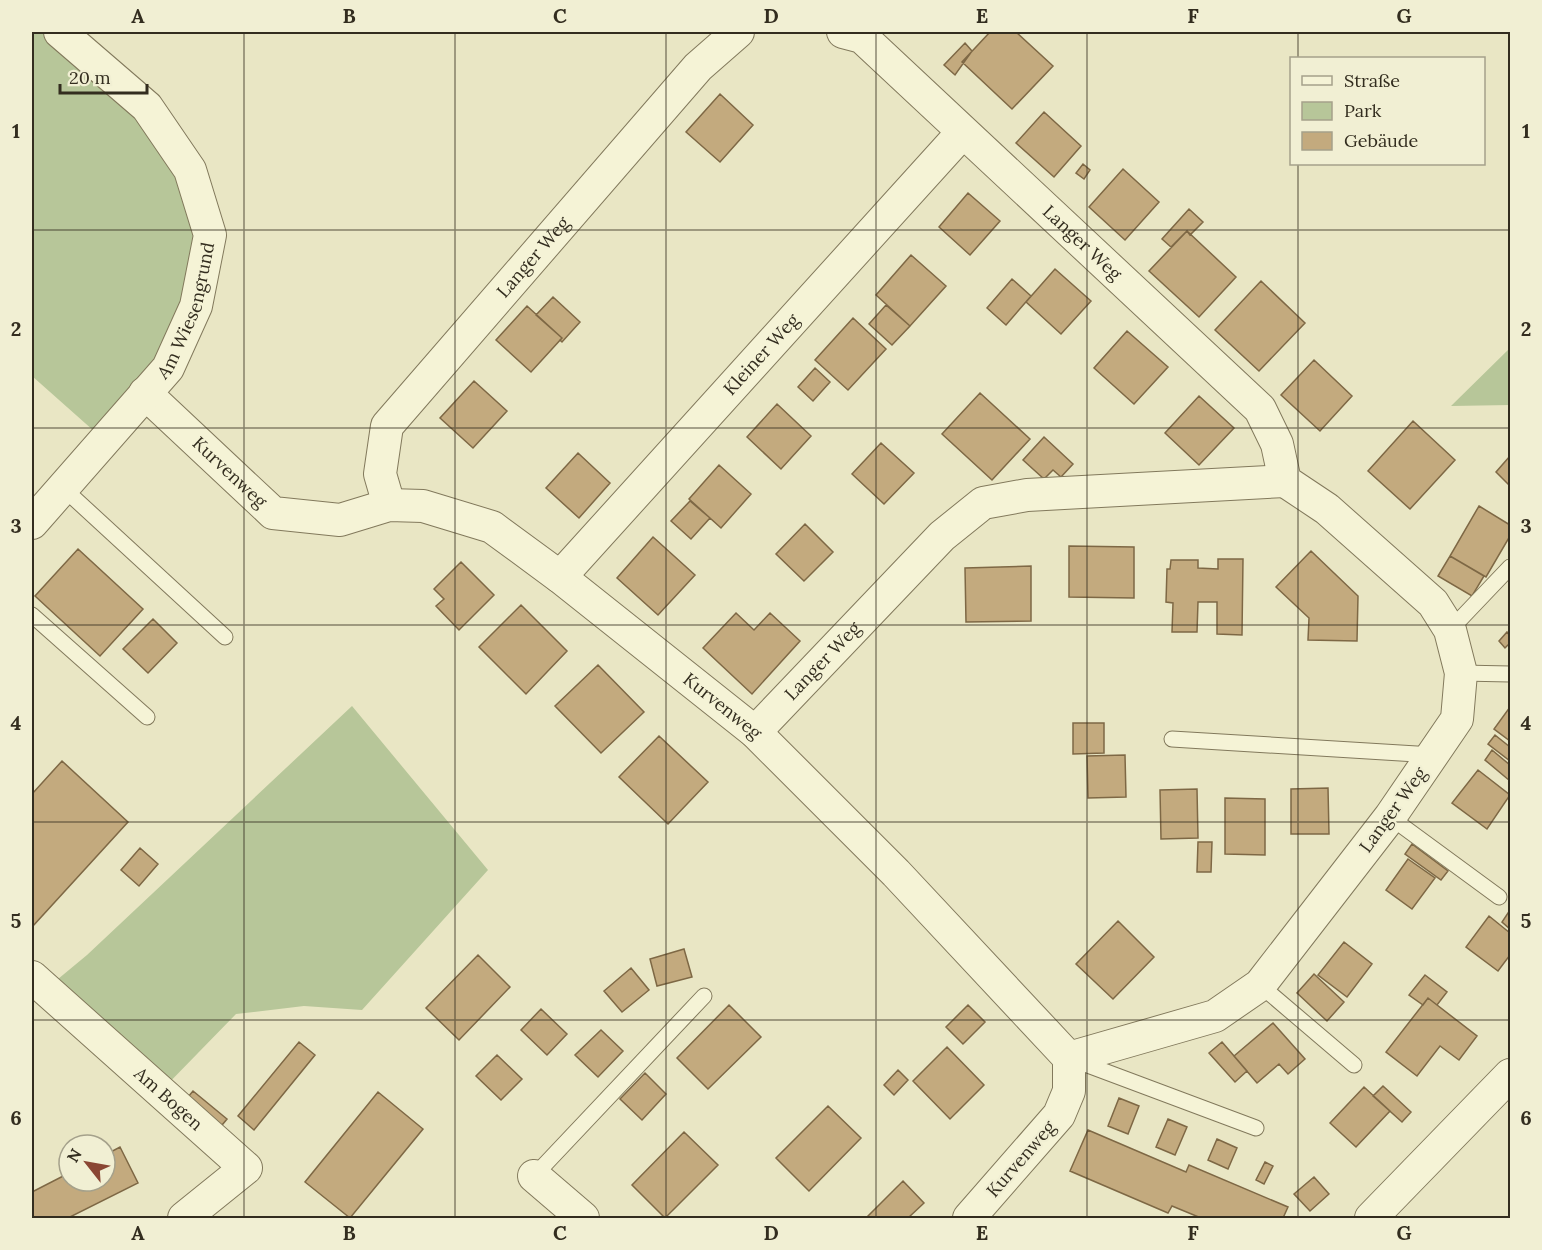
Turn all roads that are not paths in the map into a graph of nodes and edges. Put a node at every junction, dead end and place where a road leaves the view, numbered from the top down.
1 (60, 32) edge
2 (738, 32) edge
3 (843, 32) edge
4 (962, 133) junction
5 (145, 393) junction
6 (1285, 481) junction
7 (62, 487) junction
8 (389, 506) junction
9 (32, 524) edge
10 (1510, 567) edge
11 (560, 577) junction
12 (32, 615) edge
13 (1450, 630) junction
14 (225, 637) dead end
15 (1461, 674) junction
16 (1510, 674) edge
17 (147, 717) dead end
18 (755, 732) junction
19 (1172, 739) dead end
20 (1433, 755) junction
21 (1390, 817) junction
22 (1499, 897) dead end
23 (32, 977) edge
24 (1260, 985) junction
25 (704, 996) dead end
26 (1069, 1058) junction
27 (1354, 1065) dead end
28 (1510, 1075) edge
29 (1257, 1128) dead end
30 (534, 1176) joint
31 (184, 1218) edge
32 (584, 1218) edge
33 (969, 1218) edge
34 (1371, 1218) edge

1 - 5 street, Am Wiesengrund
2 - 8 street, Langer Weg
3 - 4 street, Langer Weg
4 - 6 street, Langer Weg
4 - 11 street, Kleiner Weg
5 - 7 street, Am Wiesengrund
5 - 8 street, Kurvenweg
6 - 13 street, Langer Weg
6 - 18 street, Langer Weg
7 - 9 street, Am Wiesengrund
7 - 14 lane
8 - 11 street, Kurvenweg
10 - 13 lane
11 - 18 street, Kurvenweg
12 - 17 lane
13 - 15 street, Langer Weg
15 - 16 lane
15 - 20 street, Langer Weg
18 - 26 street, Kurvenweg
19 - 20 lane
20 - 21 street, Langer Weg
21 - 22 lane
21 - 24 street, Langer Weg
23 - 31 street, Am Bogen
24 - 26 street, Langer Weg
24 - 27 lane
25 - 30 lane
26 - 29 lane
26 - 33 street, Kurvenweg
28 - 34 street
30 - 32 street

